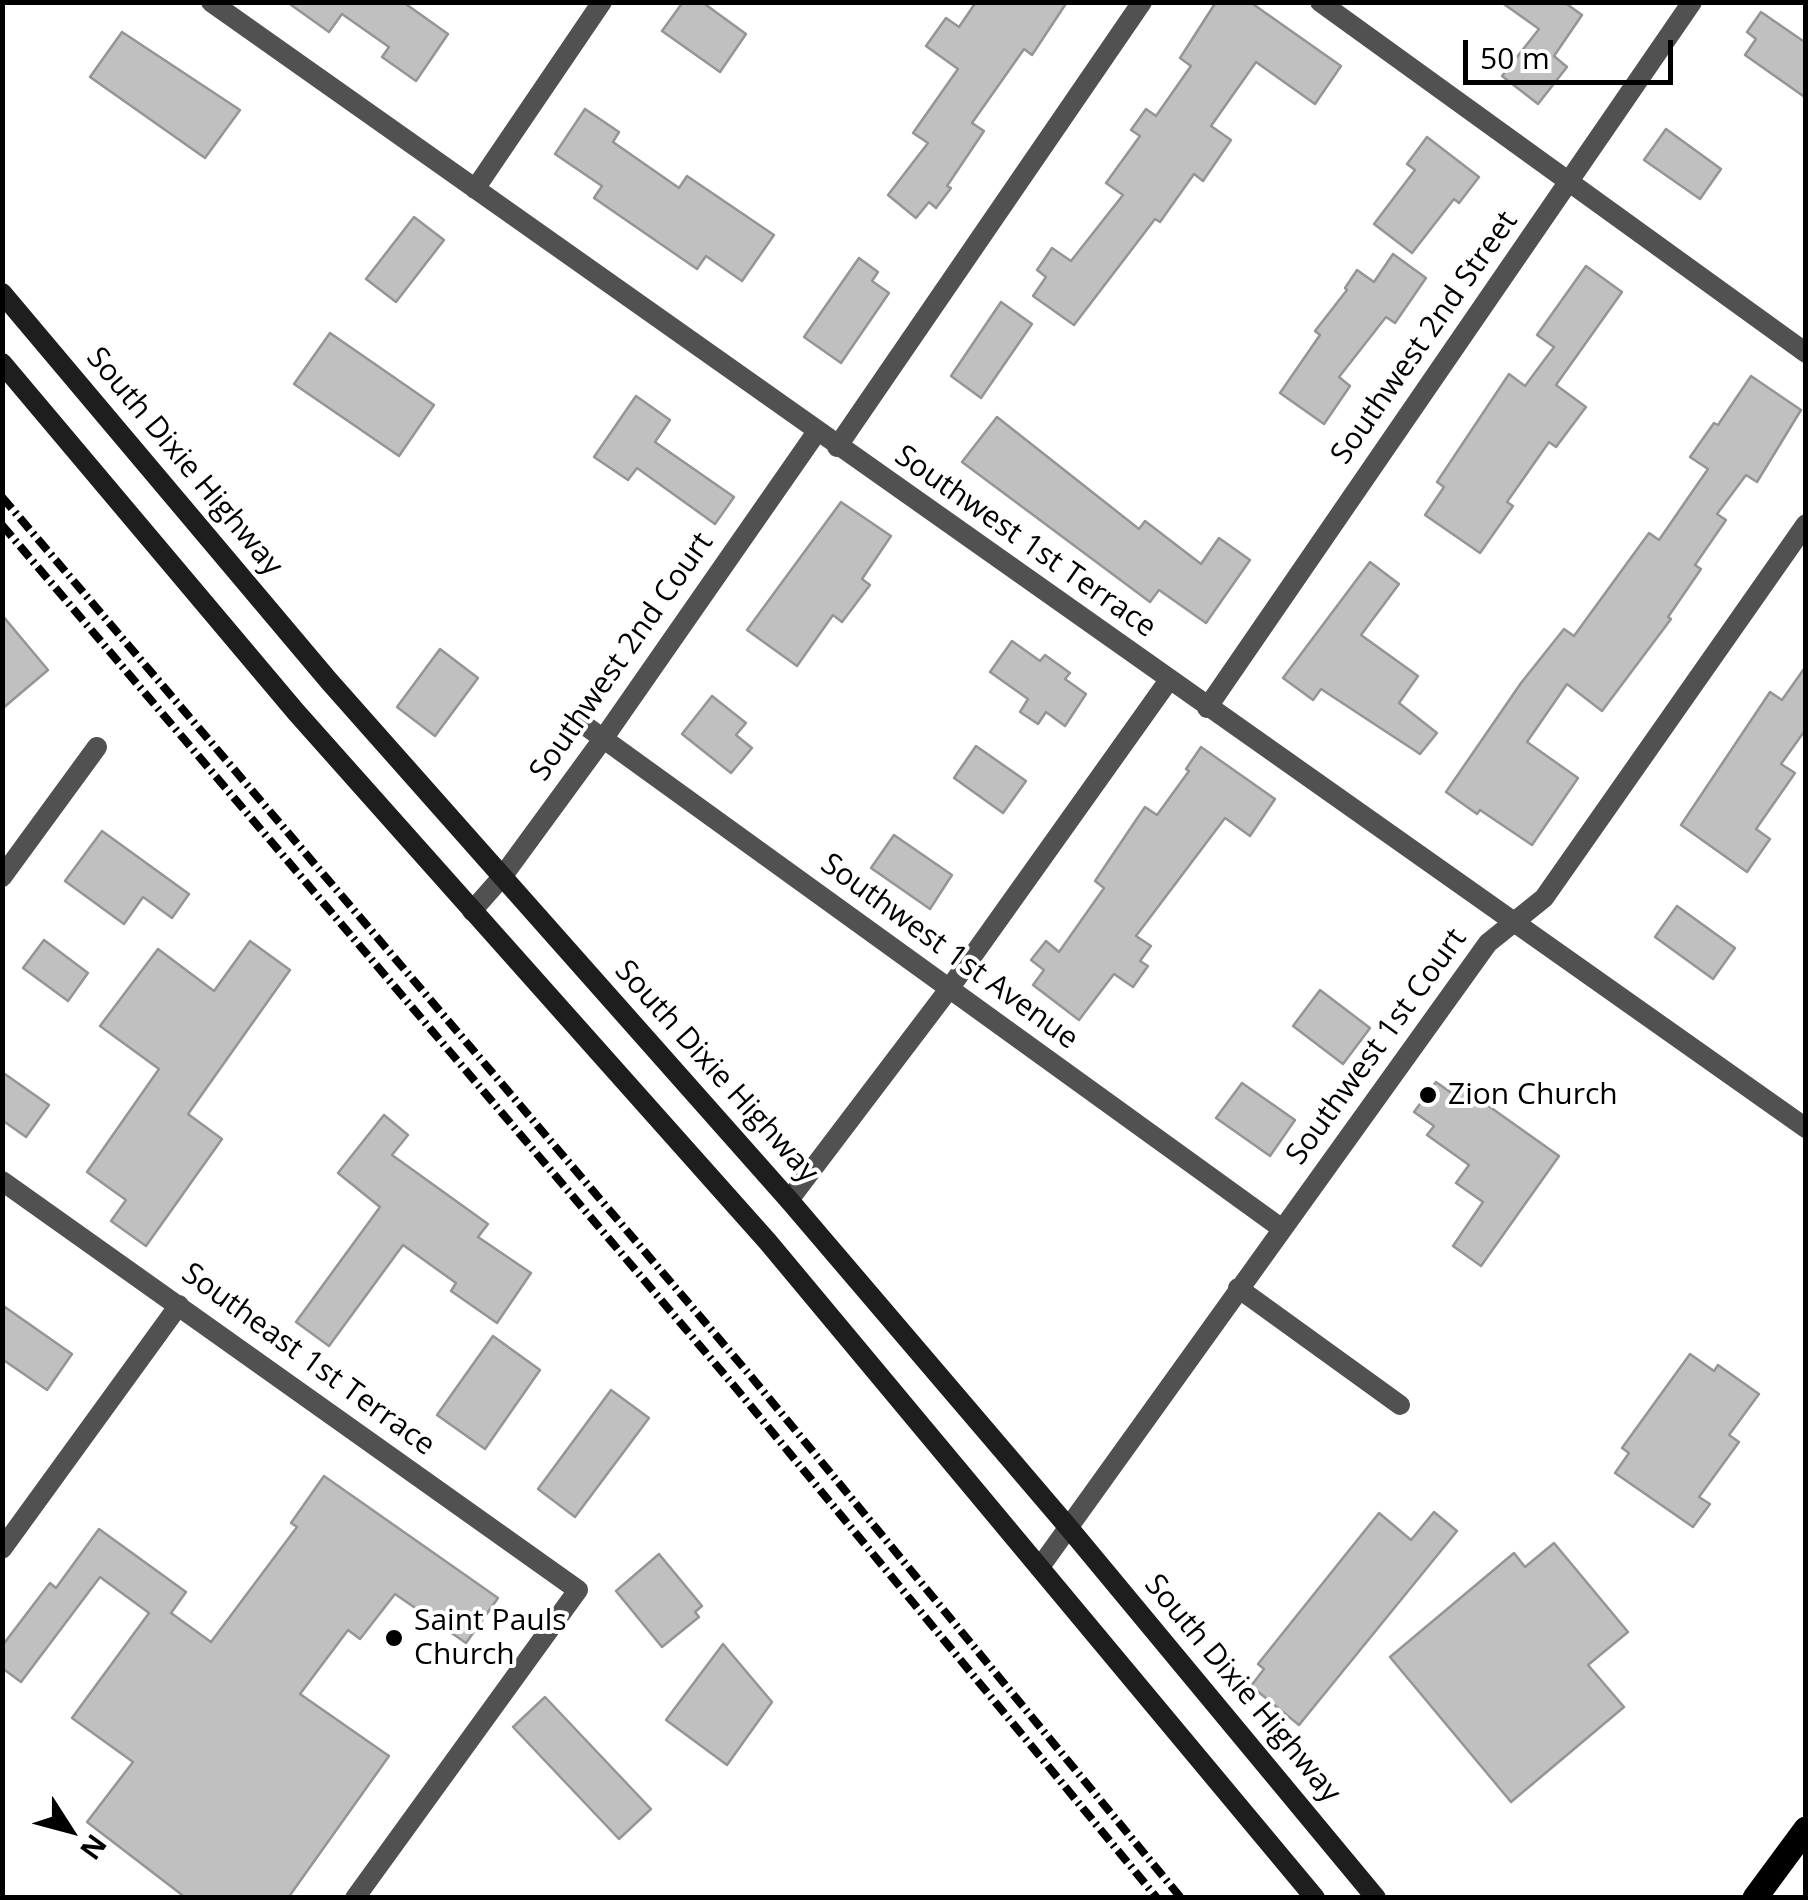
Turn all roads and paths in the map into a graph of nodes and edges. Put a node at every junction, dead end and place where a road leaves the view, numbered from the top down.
1 (212, 2) edge
2 (602, 2) edge
3 (1142, 2) edge
4 (1320, 2) edge
5 (1692, 2) edge
6 (1568, 184) junction
7 (475, 189) junction
8 (2, 293) edge
9 (1806, 353) edge
10 (2, 364) edge
11 (816, 433) junction
12 (838, 448) junction
13 (1806, 524) edge
14 (1169, 680) junction
15 (1208, 708) junction
16 (583, 724) dead end
17 (603, 739) junction
18 (97, 747) dead end
19 (502, 877) junction
20 (2, 878) edge
21 (472, 912) junction
22 (1514, 922) junction
23 (949, 988) junction
24 (1806, 1128) edge
25 (2, 1181) edge
26 (790, 1200) junction
27 (1281, 1228) junction
28 (1238, 1288) junction
29 (180, 1305) junction
30 (1400, 1404) dead end
31 (1069, 1528) junction
32 (2, 1549) edge
33 (1040, 1566) junction
34 (1806, 1829) edge
35 (355, 1898) edge
36 (1315, 1898) edge
37 (1376, 1898) edge
38 (1755, 1898) edge

1 - 7 street, Southwest 1st Terrace
2 - 7 street
3 - 12 street
4 - 6 street
5 - 6 street, Southwest 2nd Street
6 - 9 street
6 - 15 street, Southwest 2nd Street
7 - 11 street, Southwest 1st Terrace
8 - 19 main road, South Dixie Highway
10 - 21 main road
11 - 12 street, Southwest 1st Terrace
11 - 17 street, Southwest 2nd Court
12 - 14 street, Southwest 1st Terrace
13 - 22 street, Southwest 1st Court
14 - 15 street, Southwest 1st Terrace
14 - 23 street
15 - 22 street, Southwest 1st Terrace
16 - 17 street, Southwest 1st Avenue
17 - 19 street, Southwest 2nd Court
17 - 23 street, Southwest 1st Avenue
18 - 20 street
19 - 21 street, Southwest 2nd Court
19 - 26 main road, South Dixie Highway
21 - 33 main road
22 - 24 street, Southwest 1st Terrace
22 - 27 street, Southwest 1st Court
23 - 26 street
23 - 27 street, Southwest 1st Avenue
25 - 29 street, Southeast 1st Terrace
26 - 31 main road, South Dixie Highway
27 - 28 street, Southwest 1st Court
28 - 30 street
28 - 31 street, Southwest 1st Court
29 - 32 street
29 - 35 street, Southeast 1st Terrace
31 - 33 street, Southwest 1st Court
31 - 37 main road, South Dixie Highway
33 - 36 main road
34 - 38 main road

